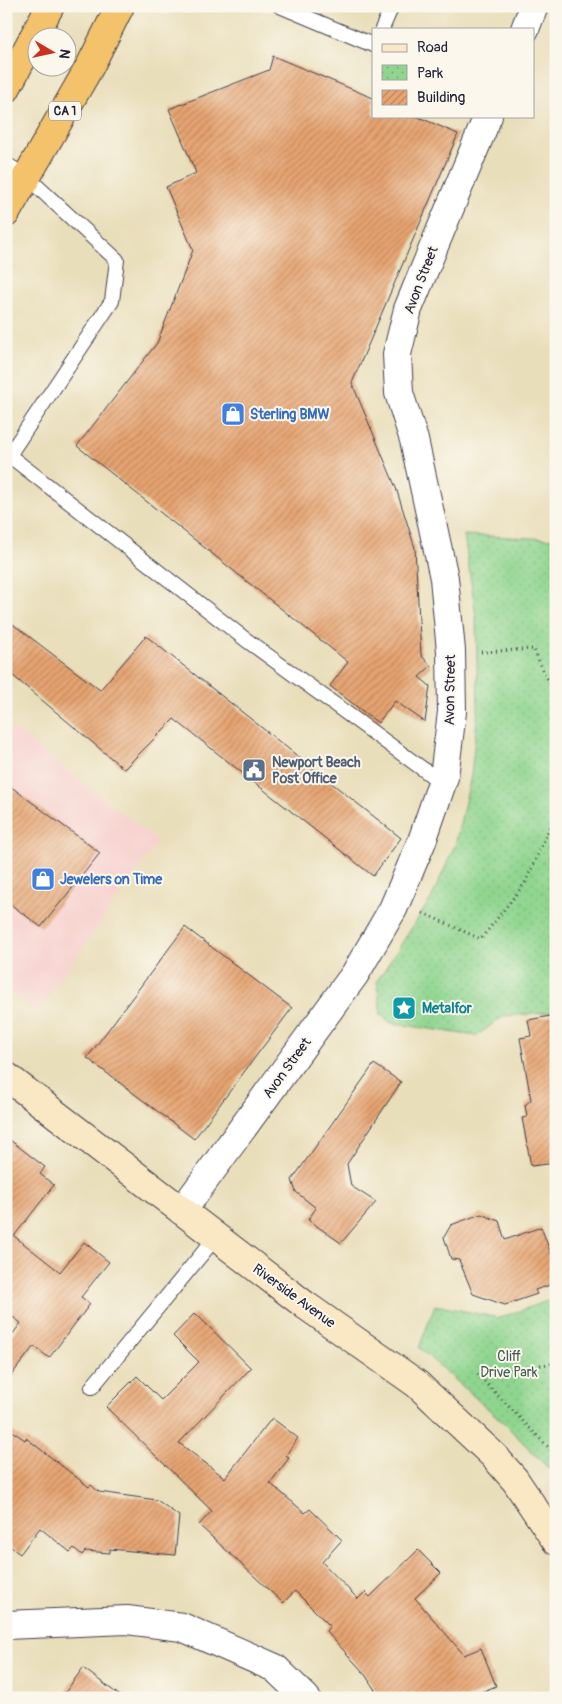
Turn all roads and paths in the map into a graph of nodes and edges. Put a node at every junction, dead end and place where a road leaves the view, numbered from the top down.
1 (50, 6) edge
2 (120, 6) edge
3 (280, 6) edge
4 (392, 6) edge
5 (534, 6) edge
6 (382, 28) edge
7 (525, 28) edge
8 (372, 45) edge
9 (6, 89) edge
10 (487, 118) edge
11 (17, 171) edge
12 (6, 213) edge
13 (8, 454) edge
14 (474, 652) dead end
15 (556, 690) edge
16 (442, 784) junction
17 (556, 814) edge
18 (424, 914) dead end
19 (6, 1076) edge
20 (182, 1211) junction
21 (216, 1238) junction
22 (556, 1364) edge
23 (92, 1387) dead end
24 (556, 1455) edge
25 (556, 1541) edge
26 (6, 1625) edge
27 (306, 1698) edge

1 - 9 highway
2 - 11 highway, CA 1
3 - 8 lane
4 - 6 lane
5 - 7 street
10 - 16 street, Avon Street
11 - 12 highway, CA 1
11 - 13 lane
13 - 16 lane
14 - 15 path
16 - 20 street, Avon Street
17 - 18 path
19 - 20 main road, Riverside Avenue
20 - 21 main road, Riverside Avenue
21 - 23 lane
21 - 25 main road, Riverside Avenue
22 - 24 path
26 - 27 street

